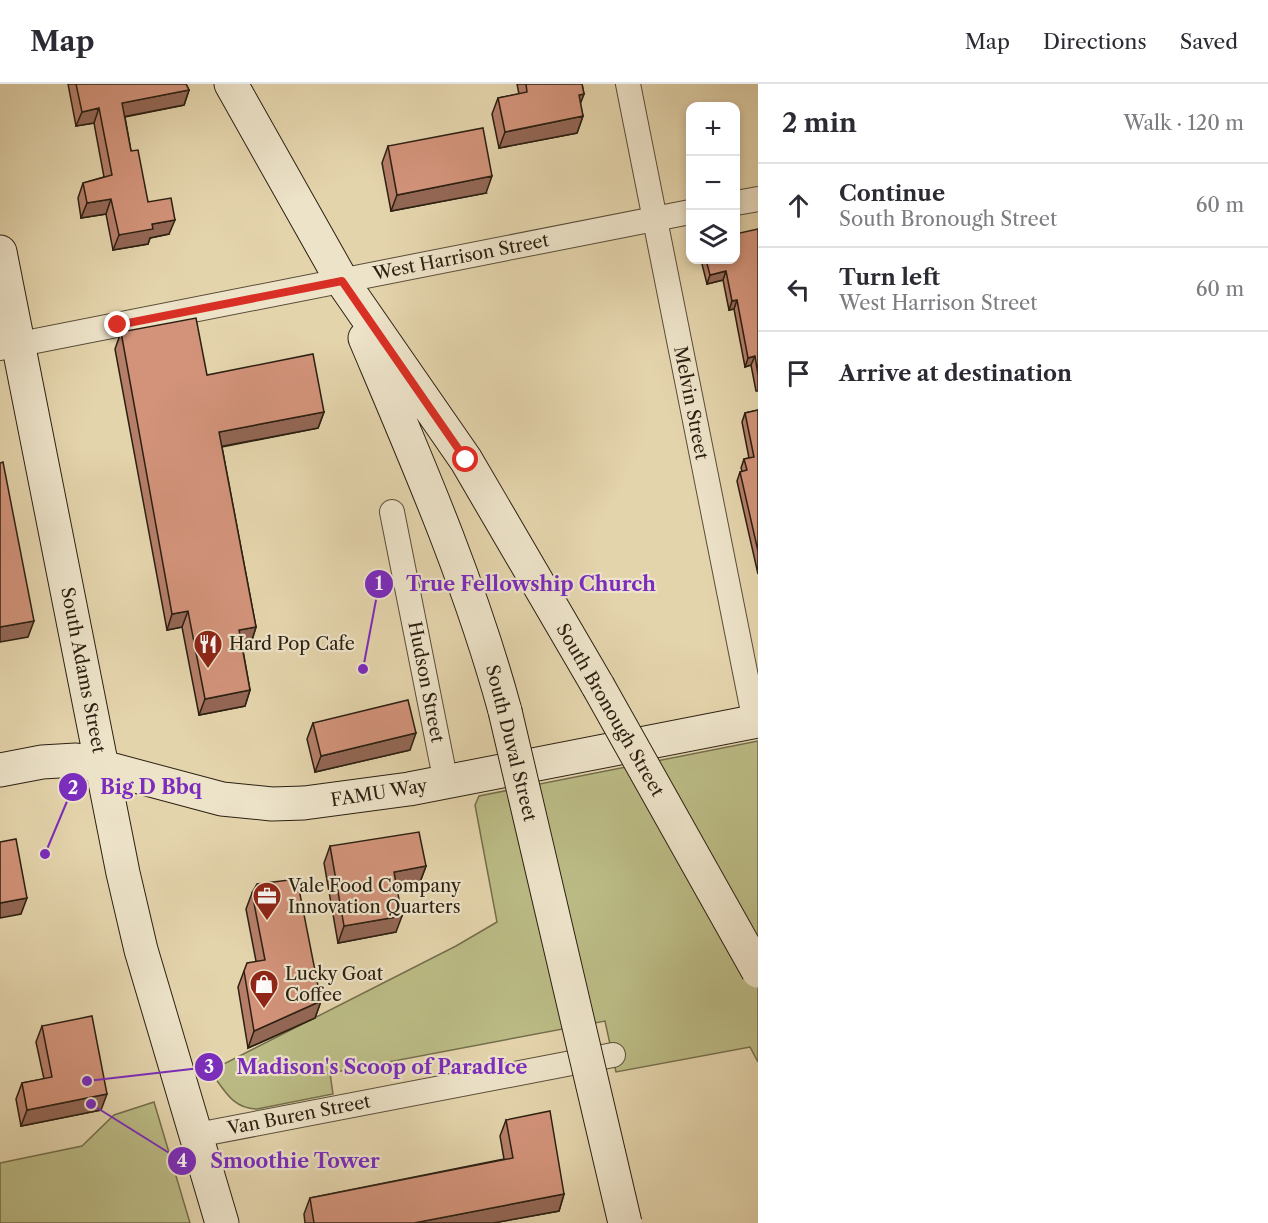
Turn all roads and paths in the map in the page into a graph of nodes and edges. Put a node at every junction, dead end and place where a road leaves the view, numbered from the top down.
1 (231, 84) edge
2 (628, 84) edge
3 (758, 199) edge
4 (740, 202) edge
5 (686, 213) edge
6 (654, 219) junction
7 (0, 252) edge
8 (342, 281) junction
9 (9, 346) edge
10 (392, 512) dead end
11 (756, 721) edge
12 (102, 766) junction
13 (0, 770) edge
14 (446, 783) junction
15 (758, 971) edge
16 (613, 1055) dead end
17 (197, 1135) junction
18 (222, 1223) edge
19 (625, 1223) edge

1 - 8 main road, South Bronough Street
2 - 6 street, Melvin Street
3 - 4 street
5 - 6 street, West Harrison Street
6 - 8 street, West Harrison Street
6 - 11 street, Melvin Street
7 - 9 main road, South Adams Street
8 - 9 street, West Harrison Street
8 - 15 main road, South Bronough Street, bridge
8 - 19 main road, South Duval Street, bridge
9 - 12 main road, South Adams Street
10 - 14 street, Hudson Street
11 - 14 main road, FAMU Way
12 - 13 main road, FAMU Way
12 - 14 main road, FAMU Way
12 - 17 main road, South Adams Street
16 - 17 street, Van Buren Street
17 - 18 main road, South Adams Street

